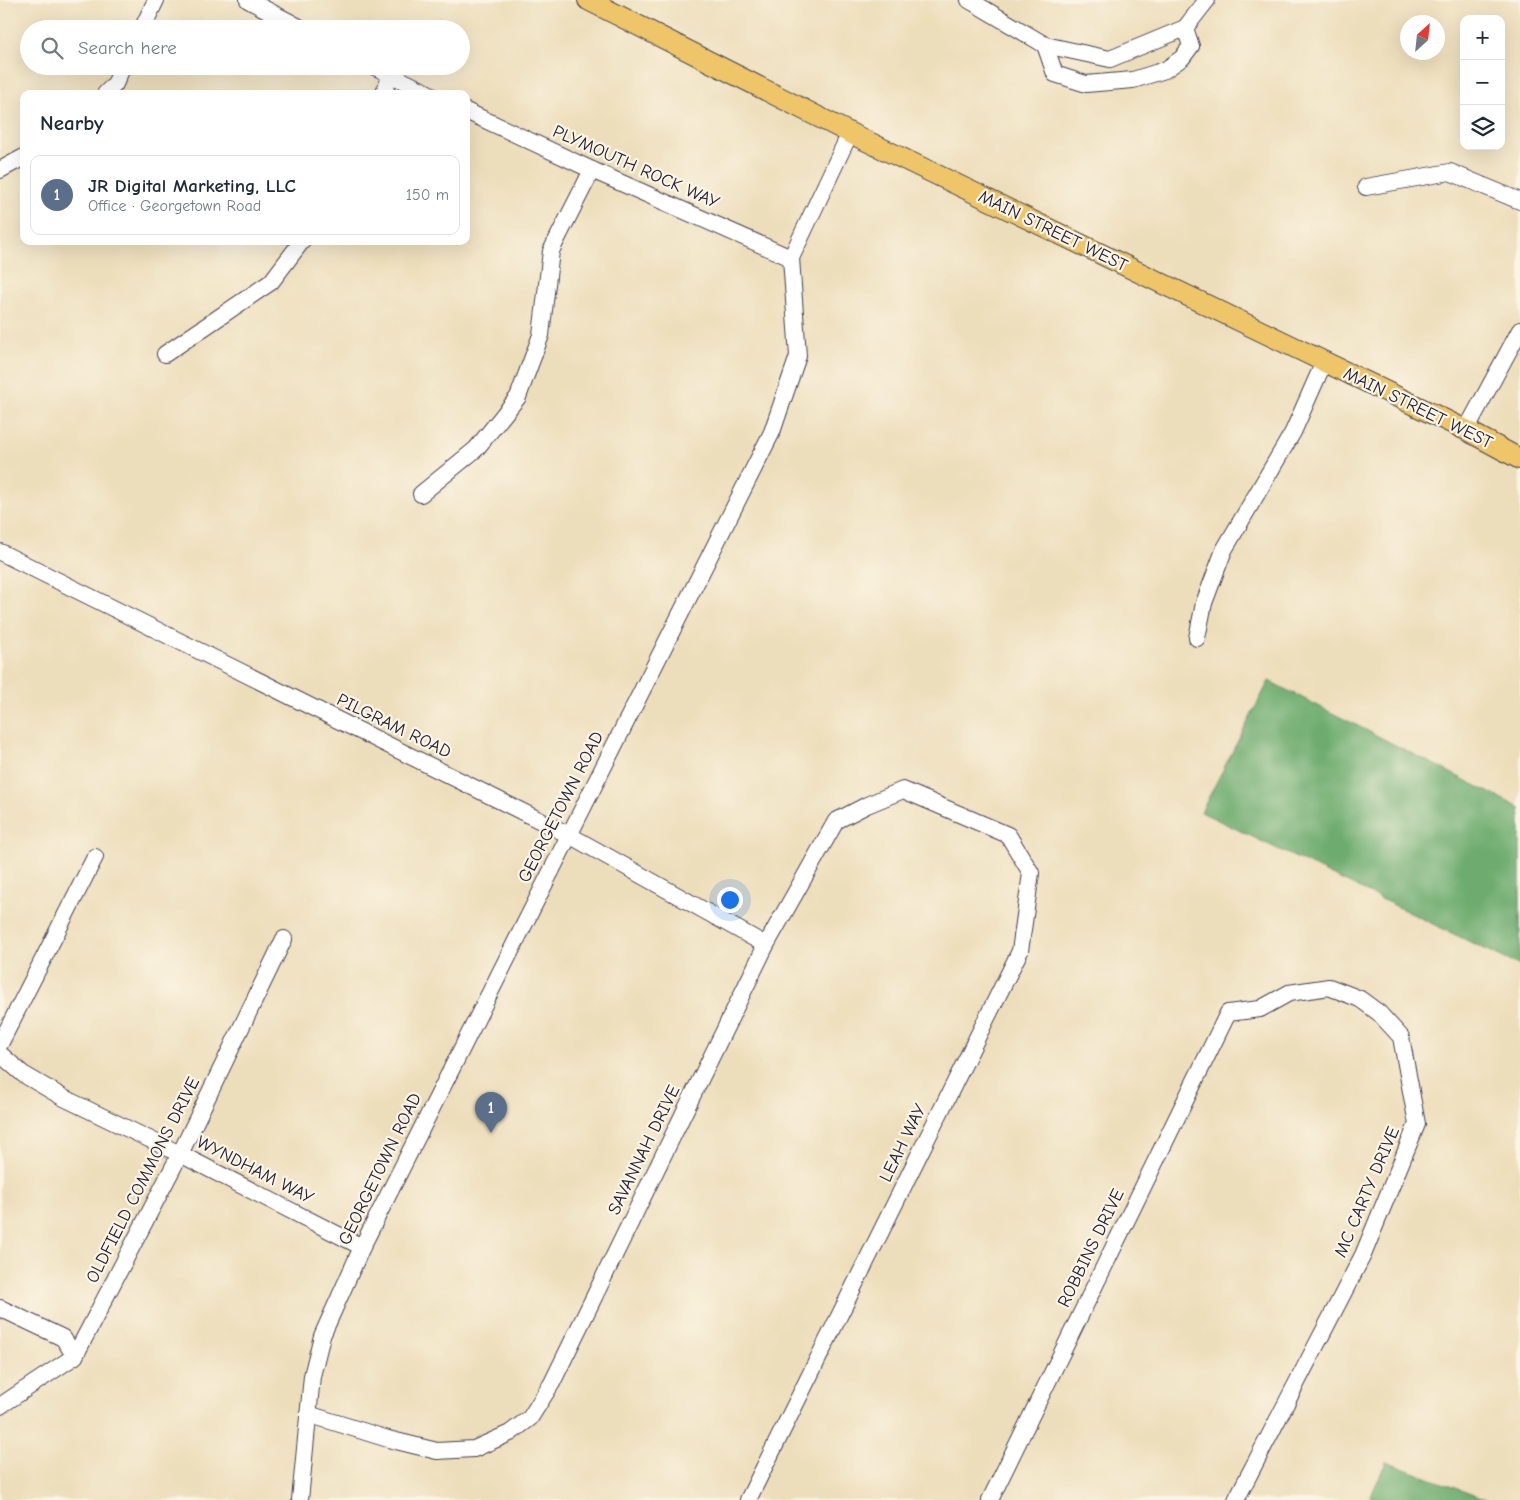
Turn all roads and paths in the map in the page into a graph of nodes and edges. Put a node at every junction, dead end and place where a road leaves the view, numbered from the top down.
1 (156, 0) edge
2 (248, 0) edge
3 (588, 0) edge
4 (969, 0) edge
5 (1207, 0) edge
6 (146, 20) edge
7 (286, 20) edge
8 (1185, 28) junction
9 (1045, 45) junction
10 (120, 75) edge
11 (391, 75) joint
12 (109, 90) edge
13 (385, 90) edge
14 (422, 90) edge
15 (470, 113) edge
16 (850, 133) junction
17 (20, 159) edge
18 (0, 170) edge
19 (592, 170) junction
20 (1366, 187) dead end
21 (1520, 201) edge
22 (299, 245) edge
23 (791, 258) junction
24 (1520, 330) edge
25 (165, 354) dead end
26 (1324, 362) junction
27 (1466, 430) junction
28 (1520, 459) edge
29 (421, 494) dead end
30 (0, 552) edge
31 (1197, 638) dead end
32 (970, 819) joint
33 (569, 834) junction
34 (95, 857) dead end
35 (284, 939) dead end
36 (766, 945) junction
37 (1228, 1013) joint
38 (0, 1044) edge
39 (0, 1054) edge
40 (180, 1154) junction
41 (362, 1247) junction
42 (0, 1308) edge
43 (76, 1356) junction
44 (0, 1406) edge
45 (308, 1414) junction
46 (300, 1500) edge
47 (748, 1500) edge
48 (990, 1500) edge
49 (1236, 1500) edge

1 - 6 street
2 - 7 street
3 - 16 main road, MAIN STREET WEST
4 - 9 street
5 - 8 street
8 - 9 street
8 - 9 street
10 - 12 street
11 - 13 street
11 - 14 street
15 - 19 street, PLYMOUTH ROCK WAY
16 - 23 street, GEORGETOWN ROAD
16 - 26 main road, MAIN STREET WEST
17 - 18 street
19 - 23 street, PLYMOUTH ROCK WAY
19 - 29 street
20 - 21 street
22 - 25 street
23 - 33 street, GEORGETOWN ROAD
24 - 27 street
26 - 27 main road, MAIN STREET WEST
26 - 31 street
27 - 28 main road, MAIN STREET WEST
30 - 33 street, PILGRAM ROAD
32 - 36 street, SAVANNAH DRIVE
32 - 47 street, LEAH WAY
33 - 36 street, PILGRAM ROAD
33 - 41 street, GEORGETOWN ROAD
34 - 38 street
35 - 40 street, OLDFIELD COMMONS DRIVE
36 - 45 street, SAVANNAH DRIVE
37 - 48 street, ROBBINS DRIVE
37 - 49 street, MC CARTY DRIVE
39 - 40 street, WYNDHAM WAY
40 - 41 street, WYNDHAM WAY
40 - 43 street, OLDFIELD COMMONS DRIVE
41 - 45 street, GEORGETOWN ROAD
42 - 43 street
43 - 44 street, OLDFIELD COMMONS DRIVE
45 - 46 street, GEORGETOWN ROAD

